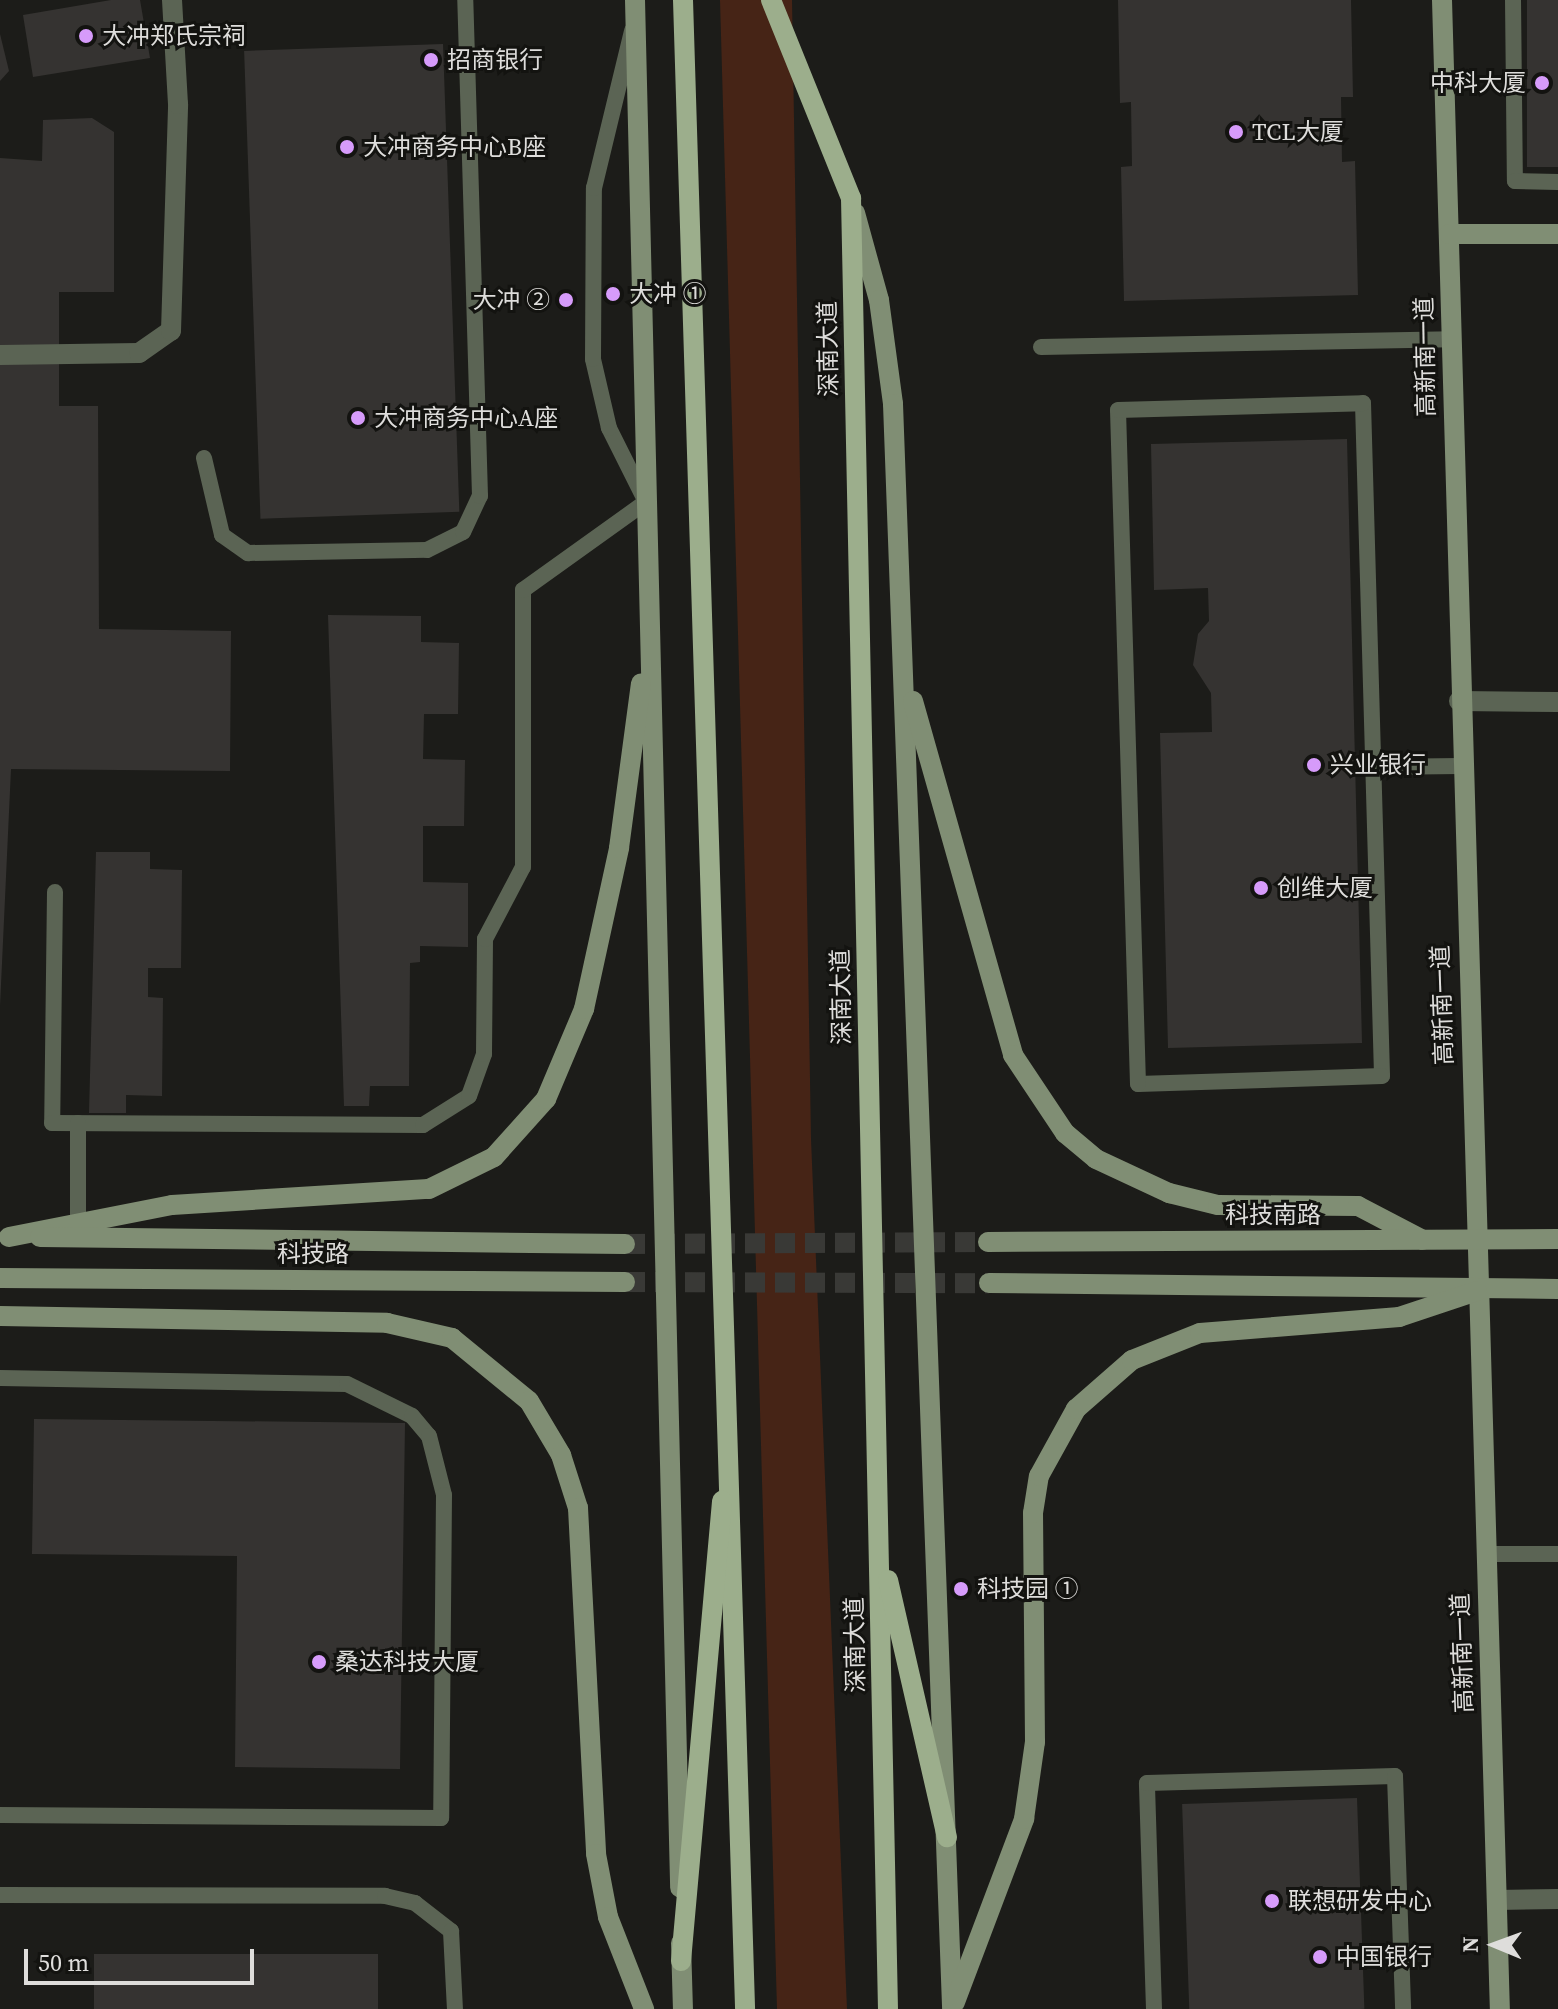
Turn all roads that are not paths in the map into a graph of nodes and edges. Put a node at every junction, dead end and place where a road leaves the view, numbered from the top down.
1 (172, 0) edge
2 (465, 0) edge
3 (683, 0) edge
4 (771, 0) edge
5 (1442, 0) edge
6 (1513, 0) edge
7 (635, 9) edge
8 (1558, 182) edge
9 (851, 198) junction
10 (1449, 234) junction
11 (1558, 234) edge
12 (1451, 339) junction
13 (1041, 347) dead end
14 (0, 355) edge
15 (204, 458) dead end
16 (646, 502) junction
17 (649, 611) junction
18 (903, 671) junction
19 (1459, 701) junction
20 (1558, 702) edge
21 (1460, 766) junction
22 (1374, 767) junction
23 (55, 892) dead end
24 (78, 1123) junction
25 (78, 1221) junction
26 (5, 1237) edge
27 (1558, 1239) edge
28 (1423, 1240) junction
29 (1476, 1240) junction
30 (988, 1242) tunnel mouth
31 (625, 1244) tunnel mouth
32 (0, 1278) edge
33 (625, 1282) tunnel mouth
34 (989, 1283) tunnel mouth
35 (1558, 1289) edge
36 (1477, 1291) junction
37 (0, 1316) edge
38 (0, 1378) edge
39 (731, 1409) junction
40 (879, 1538) junction
41 (1485, 1554) junction
42 (1558, 1554) edge
43 (0, 1815) edge
44 (947, 1837) junction
45 (0, 1895) edge
46 (1558, 1899) edge
47 (1497, 1900) junction
48 (681, 1961) junction
49 (455, 2009) edge
50 (644, 2009) edge
51 (683, 2009) edge
52 (745, 2009) edge
53 (888, 2009) edge
54 (952, 2009) edge
55 (1154, 2009) edge
56 (1403, 2009) edge
57 (1500, 2009) edge

1 - 14 street
2 - 15 lane
3 - 39 main road
4 - 9 main road, 深南大道
5 - 10 main road, 高新南一道
6 - 8 lane
7 - 16 main road
7 - 16 lane
9 - 18 main road
9 - 40 main road, 深南大道
10 - 11 main road
10 - 12 main road, 高新南一道
12 - 13 lane
12 - 19 main road, 高新南一道
16 - 17 main road
16 - 24 lane
17 - 25 main road
17 - 48 main road
18 - 28 main road
18 - 44 main road
19 - 20 street
19 - 21 main road, 高新南一道
21 - 22 lane
21 - 29 main road, 高新南一道
22 - 22 lane
23 - 24 lane
24 - 25 lane
25 - 26 main road
26 - 31 main road, 科技路
27 - 29 main road, 科技南路
28 - 29 main road, 科技南路
28 - 30 main road, 科技南路
29 - 36 main road, 高新南一道
32 - 33 main road, 科技路
34 - 36 main road
35 - 36 main road
36 - 41 main road, 高新南一道
36 - 54 main road
37 - 50 main road
38 - 43 lane
39 - 48 main road
39 - 52 main road
40 - 44 main road
40 - 53 main road, 深南大道
41 - 42 lane
41 - 47 main road, 高新南一道
44 - 54 main road
45 - 49 lane
46 - 47 street
47 - 57 main road, 高新南一道
48 - 51 main road
55 - 56 lane

